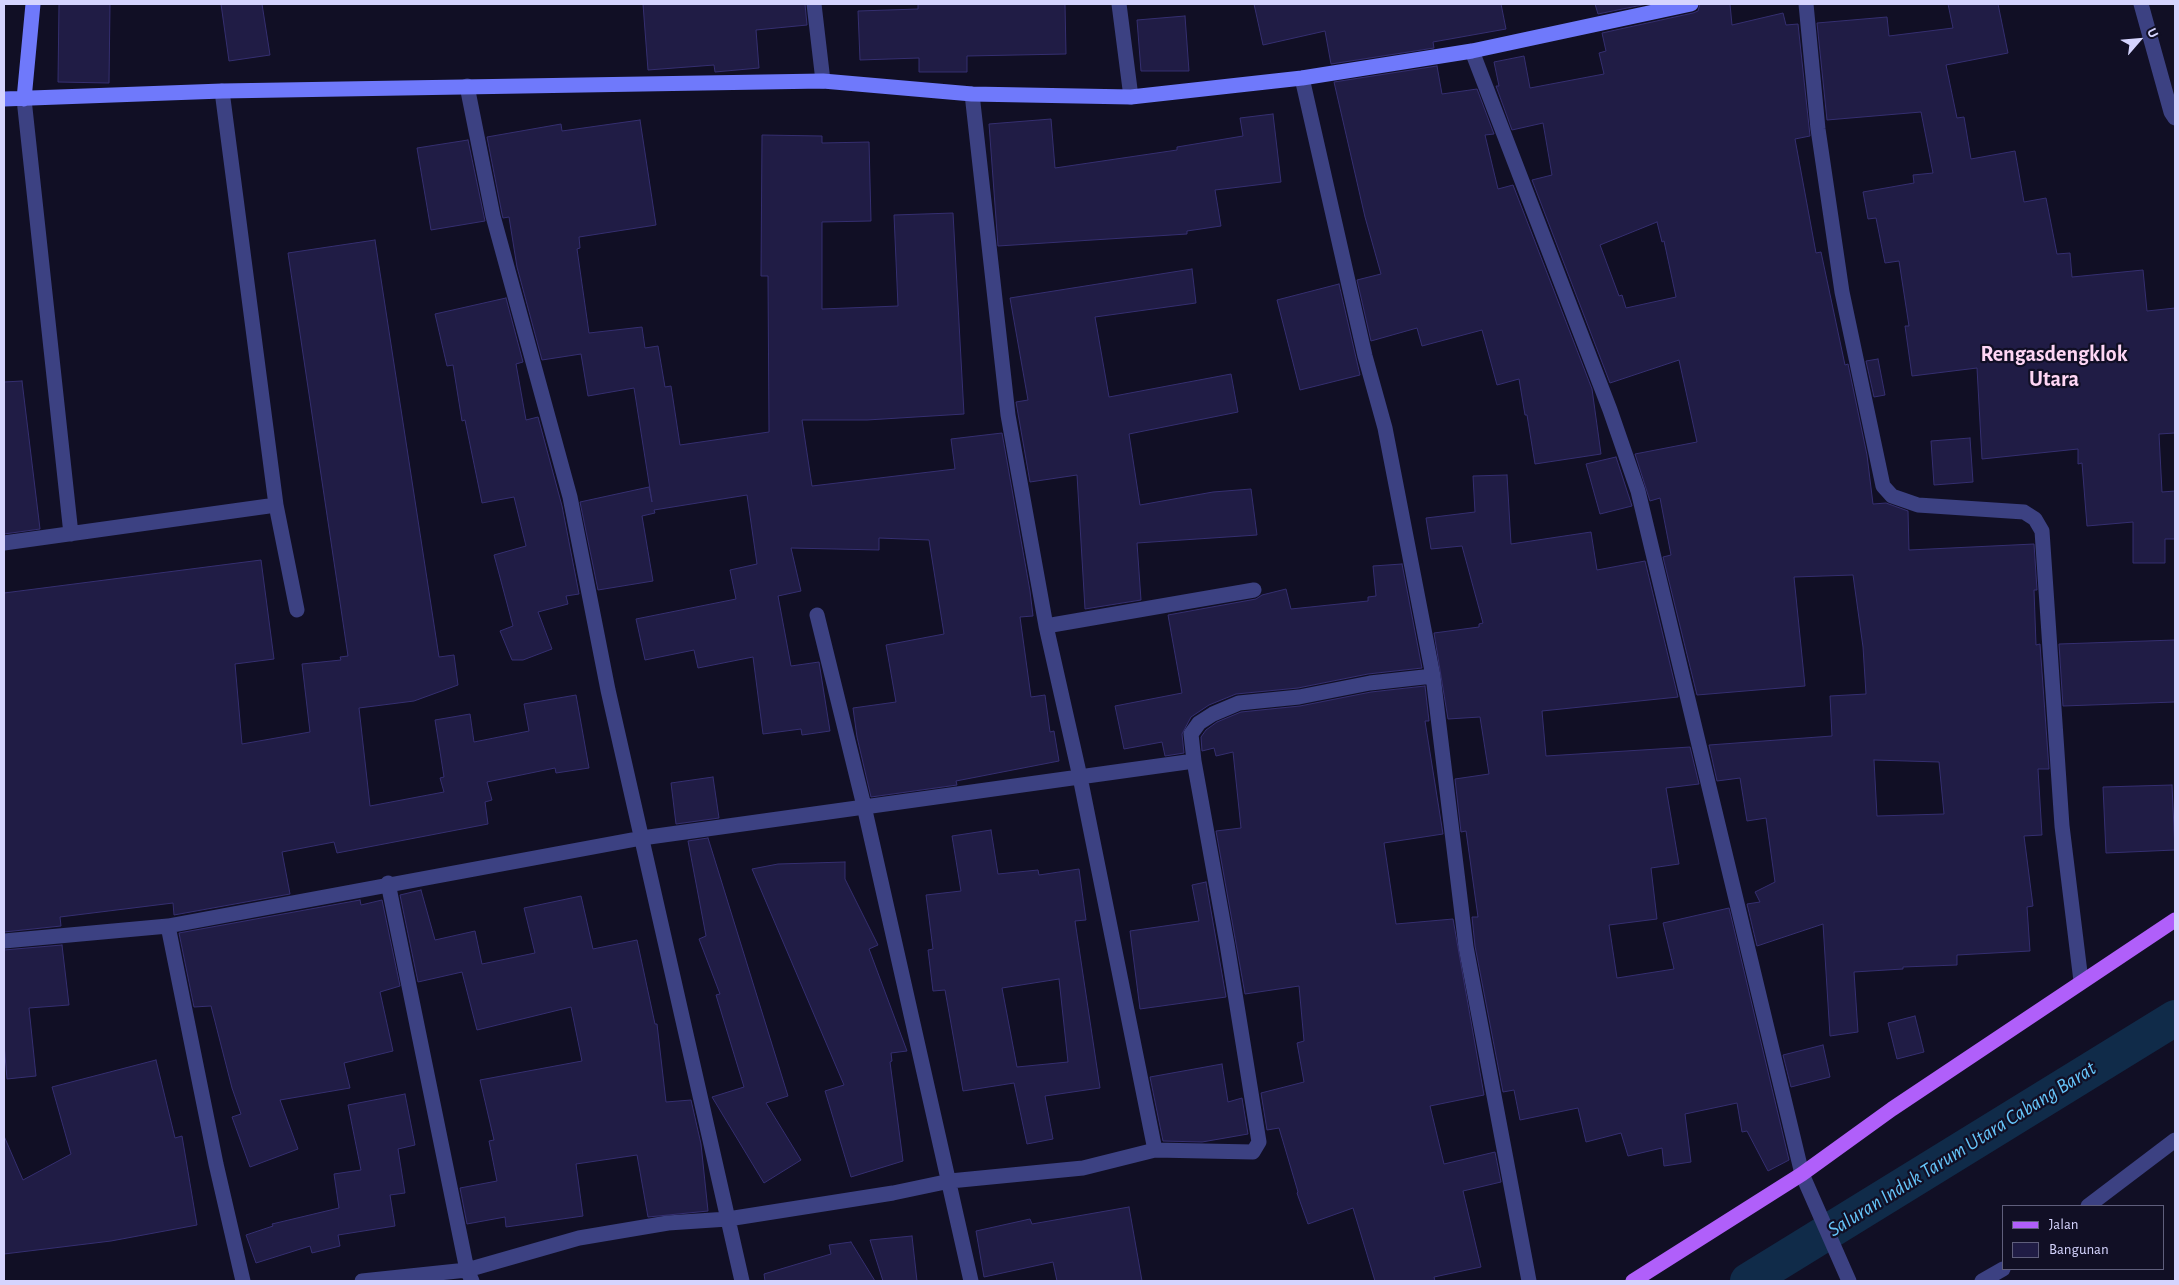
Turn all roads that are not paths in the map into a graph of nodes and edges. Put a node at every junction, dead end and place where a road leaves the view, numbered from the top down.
1 (33, 4) edge
2 (814, 4) edge
3 (1119, 4) edge
4 (1691, 4) edge
5 (1806, 4) edge
6 (2141, 4) edge
7 (1472, 51) junction
8 (1302, 78) junction
9 (823, 81) junction
10 (467, 86) junction
11 (222, 91) junction
12 (972, 94) junction
13 (1131, 96) junction
14 (4, 99) edge
15 (24, 99) junction
16 (2175, 118) edge
17 (276, 505) junction
18 (71, 534) junction
19 (4, 544) edge
20 (1254, 590) dead end
21 (297, 610) dead end
22 (817, 615) dead end
23 (1046, 626) junction
24 (1433, 676) junction
25 (1194, 761) junction
26 (1080, 777) junction
27 (864, 806) junction
28 (642, 838) junction
29 (388, 883) junction
30 (2175, 920) edge
31 (168, 926) junction
32 (4, 941) edge
33 (2081, 982) junction
34 (2175, 1140) edge
35 (1155, 1150) junction
36 (1802, 1174) junction
37 (950, 1181) junction
38 (2089, 1205) edge
39 (728, 1219) junction
40 (2002, 1270) edge
41 (470, 1275) edge
42 (243, 1281) edge
43 (362, 1281) edge
44 (742, 1281) edge
45 (971, 1281) edge
46 (1529, 1281) edge
47 (1633, 1281) edge
48 (1850, 1281) edge
49 (1982, 1281) edge

1 - 15 street
2 - 9 street
3 - 13 street
4 - 7 street
5 - 33 street
6 - 16 street
7 - 8 street
7 - 36 street
8 - 13 street
8 - 24 street
9 - 10 street
9 - 12 street
10 - 11 street
10 - 28 street
11 - 15 street
11 - 17 street
12 - 13 street
12 - 23 street
14 - 15 street
15 - 18 street
17 - 18 street
17 - 21 street
18 - 19 street
20 - 23 street
22 - 27 street
23 - 26 street
24 - 25 street
24 - 46 street
25 - 26 street
25 - 35 street
26 - 27 street
26 - 35 street
27 - 28 street
27 - 37 street
28 - 29 street
28 - 39 street
29 - 31 street
29 - 41 street
30 - 33 main road
31 - 32 street
31 - 42 street
33 - 36 main road
34 - 38 street
35 - 37 street
36 - 47 main road
36 - 48 street
37 - 39 street
37 - 45 street
39 - 41 street
39 - 44 street
40 - 49 street
41 - 43 street

